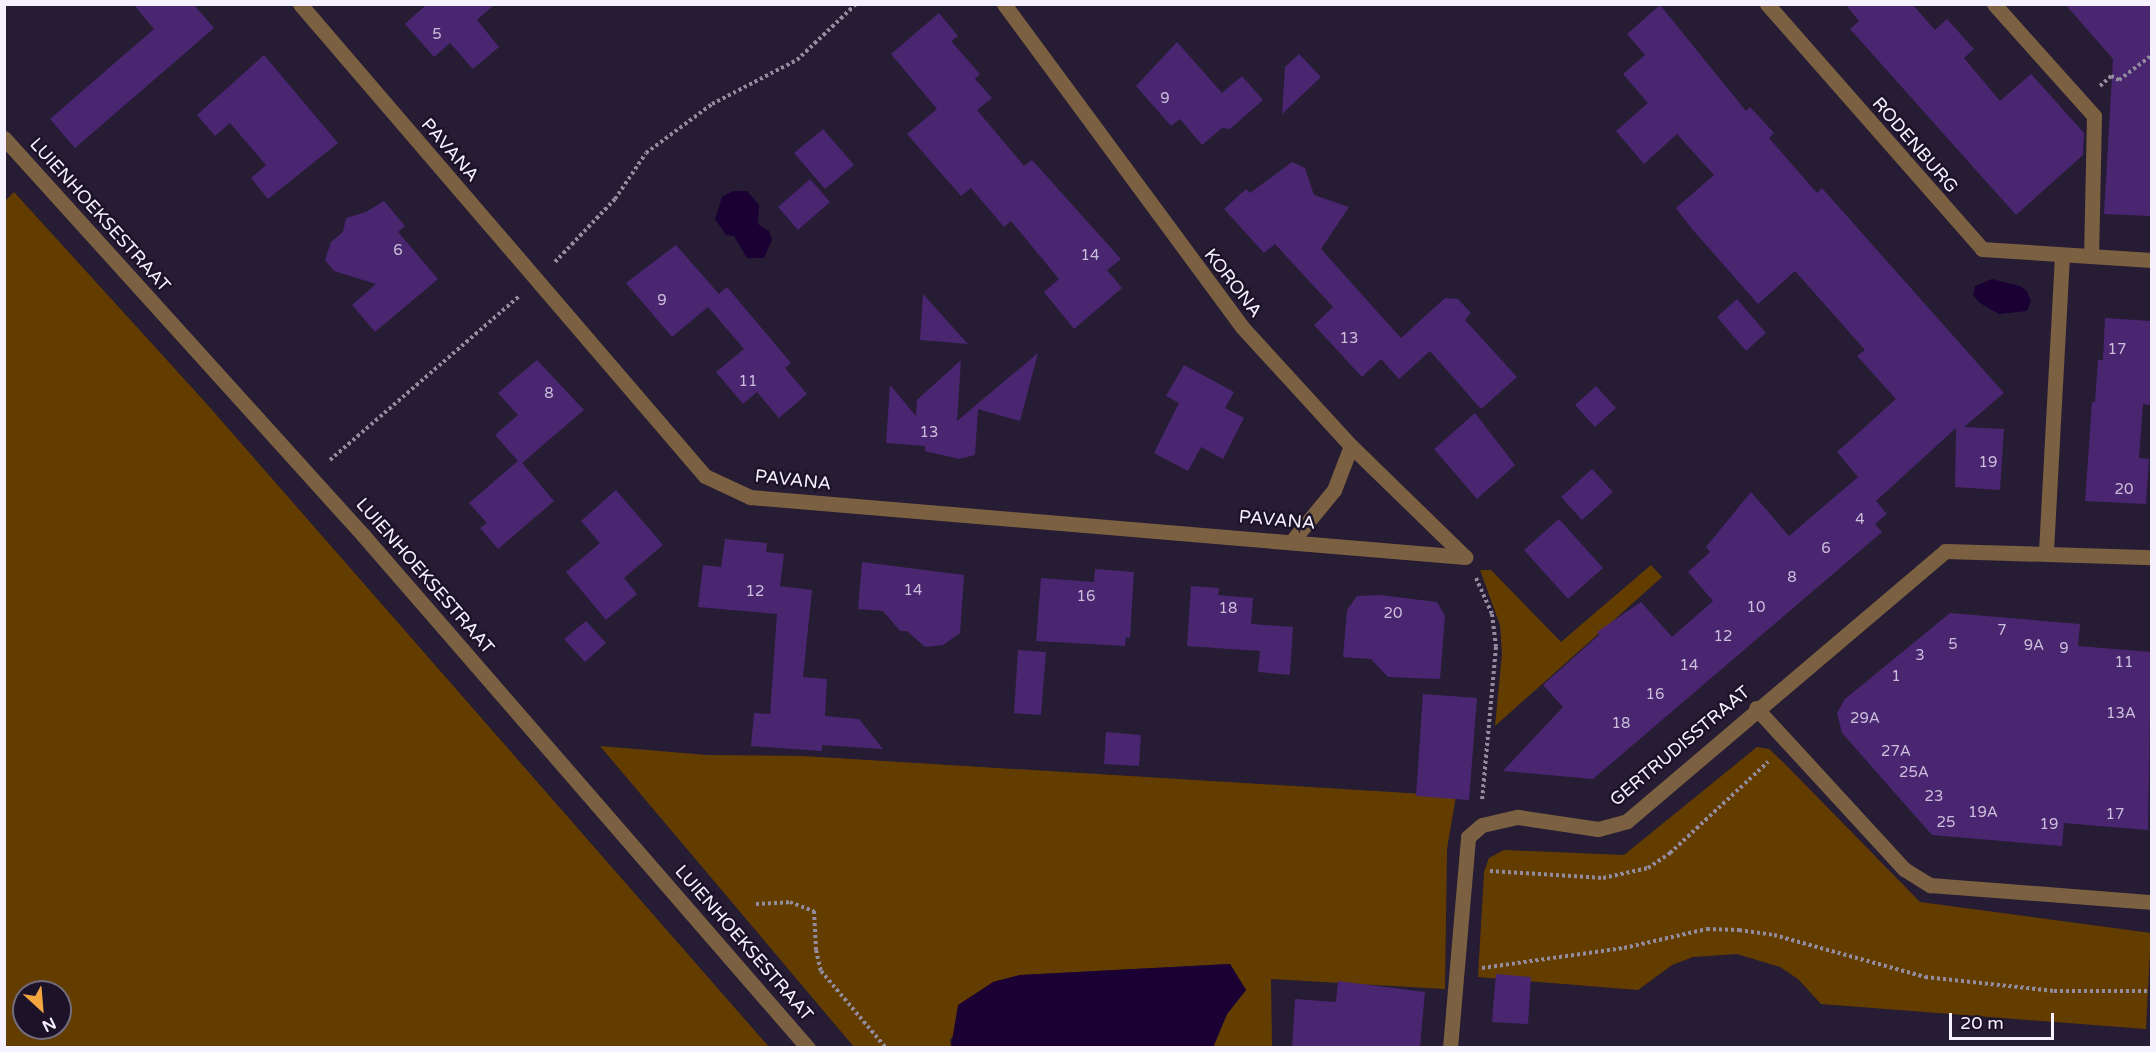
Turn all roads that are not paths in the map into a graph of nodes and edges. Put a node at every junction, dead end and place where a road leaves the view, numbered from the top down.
1 (300, 4) edge
2 (1004, 4) edge
3 (1767, 4) edge
4 (1994, 4) edge
5 (4, 138) edge
6 (2062, 255) junction
7 (2091, 256) junction
8 (2151, 260) edge
9 (1351, 446) junction
10 (1292, 541) junction
11 (2046, 551) junction
12 (1465, 557) joint
13 (2151, 557) edge
14 (1756, 708) junction
15 (2151, 902) edge
16 (808, 1047) edge
17 (1450, 1047) edge

1 - 10 street, PAVANA
2 - 9 street, KORONA
3 - 6 street, RODENBURG
4 - 7 street
5 - 16 street, LUIENHOEKSESTRAAT
6 - 7 street, RODENBURG
6 - 11 street
7 - 8 street, RODENBURG
9 - 10 street
9 - 12 street, KORONA
10 - 12 street, PAVANA
11 - 13 street, GERTRUDISSTRAAT
11 - 14 street, GERTRUDISSTRAAT
14 - 15 street
14 - 17 street, GERTRUDISSTRAAT

